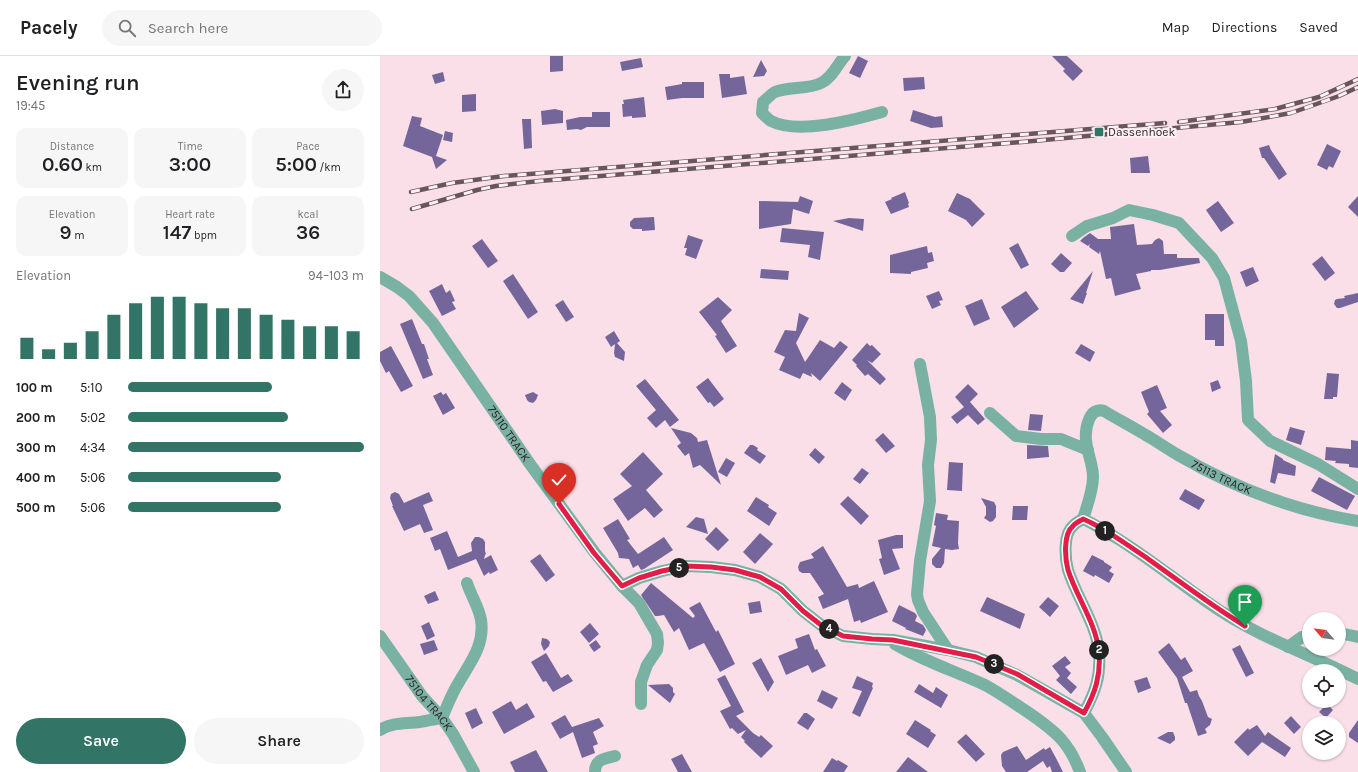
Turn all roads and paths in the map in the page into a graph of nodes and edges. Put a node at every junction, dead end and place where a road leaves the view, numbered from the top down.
1 (845, 56) edge
2 (882, 112) dead end
3 (1072, 236) dead end
4 (380, 277) edge
5 (920, 364) dead end
6 (990, 413) dead end
7 (1088, 450) junction
8 (1358, 489) edge
9 (1083, 519) junction
10 (1358, 521) edge
11 (467, 583) dead end
12 (622, 586) junction
13 (1346, 634) edge
14 (380, 636) edge
15 (1302, 637) edge
16 (1358, 637) edge
17 (893, 640) junction
18 (1288, 647) junction
19 (948, 650) junction
20 (1358, 679) edge
21 (641, 704) dead end
22 (1084, 713) junction
23 (442, 718) junction
24 (382, 729) edge
25 (615, 756) dead end
26 (474, 772) edge
27 (594, 772) edge
28 (1080, 772) edge
29 (1126, 772) edge

1 - 2 street
3 - 8 street
4 - 12 street, 75110 TRACK
5 - 19 street
6 - 7 street
7 - 9 street
7 - 10 street, 75113 TRACK
9 - 18 street
9 - 22 street
11 - 23 street
12 - 17 street
12 - 21 street, 75110 TRACK
13 - 16 street
14 - 23 street, 75104 TRACK
15 - 18 street
17 - 19 street
17 - 28 street
18 - 20 street
19 - 22 street
22 - 29 street
23 - 24 street
23 - 26 street, 75104 TRACK
25 - 27 street

